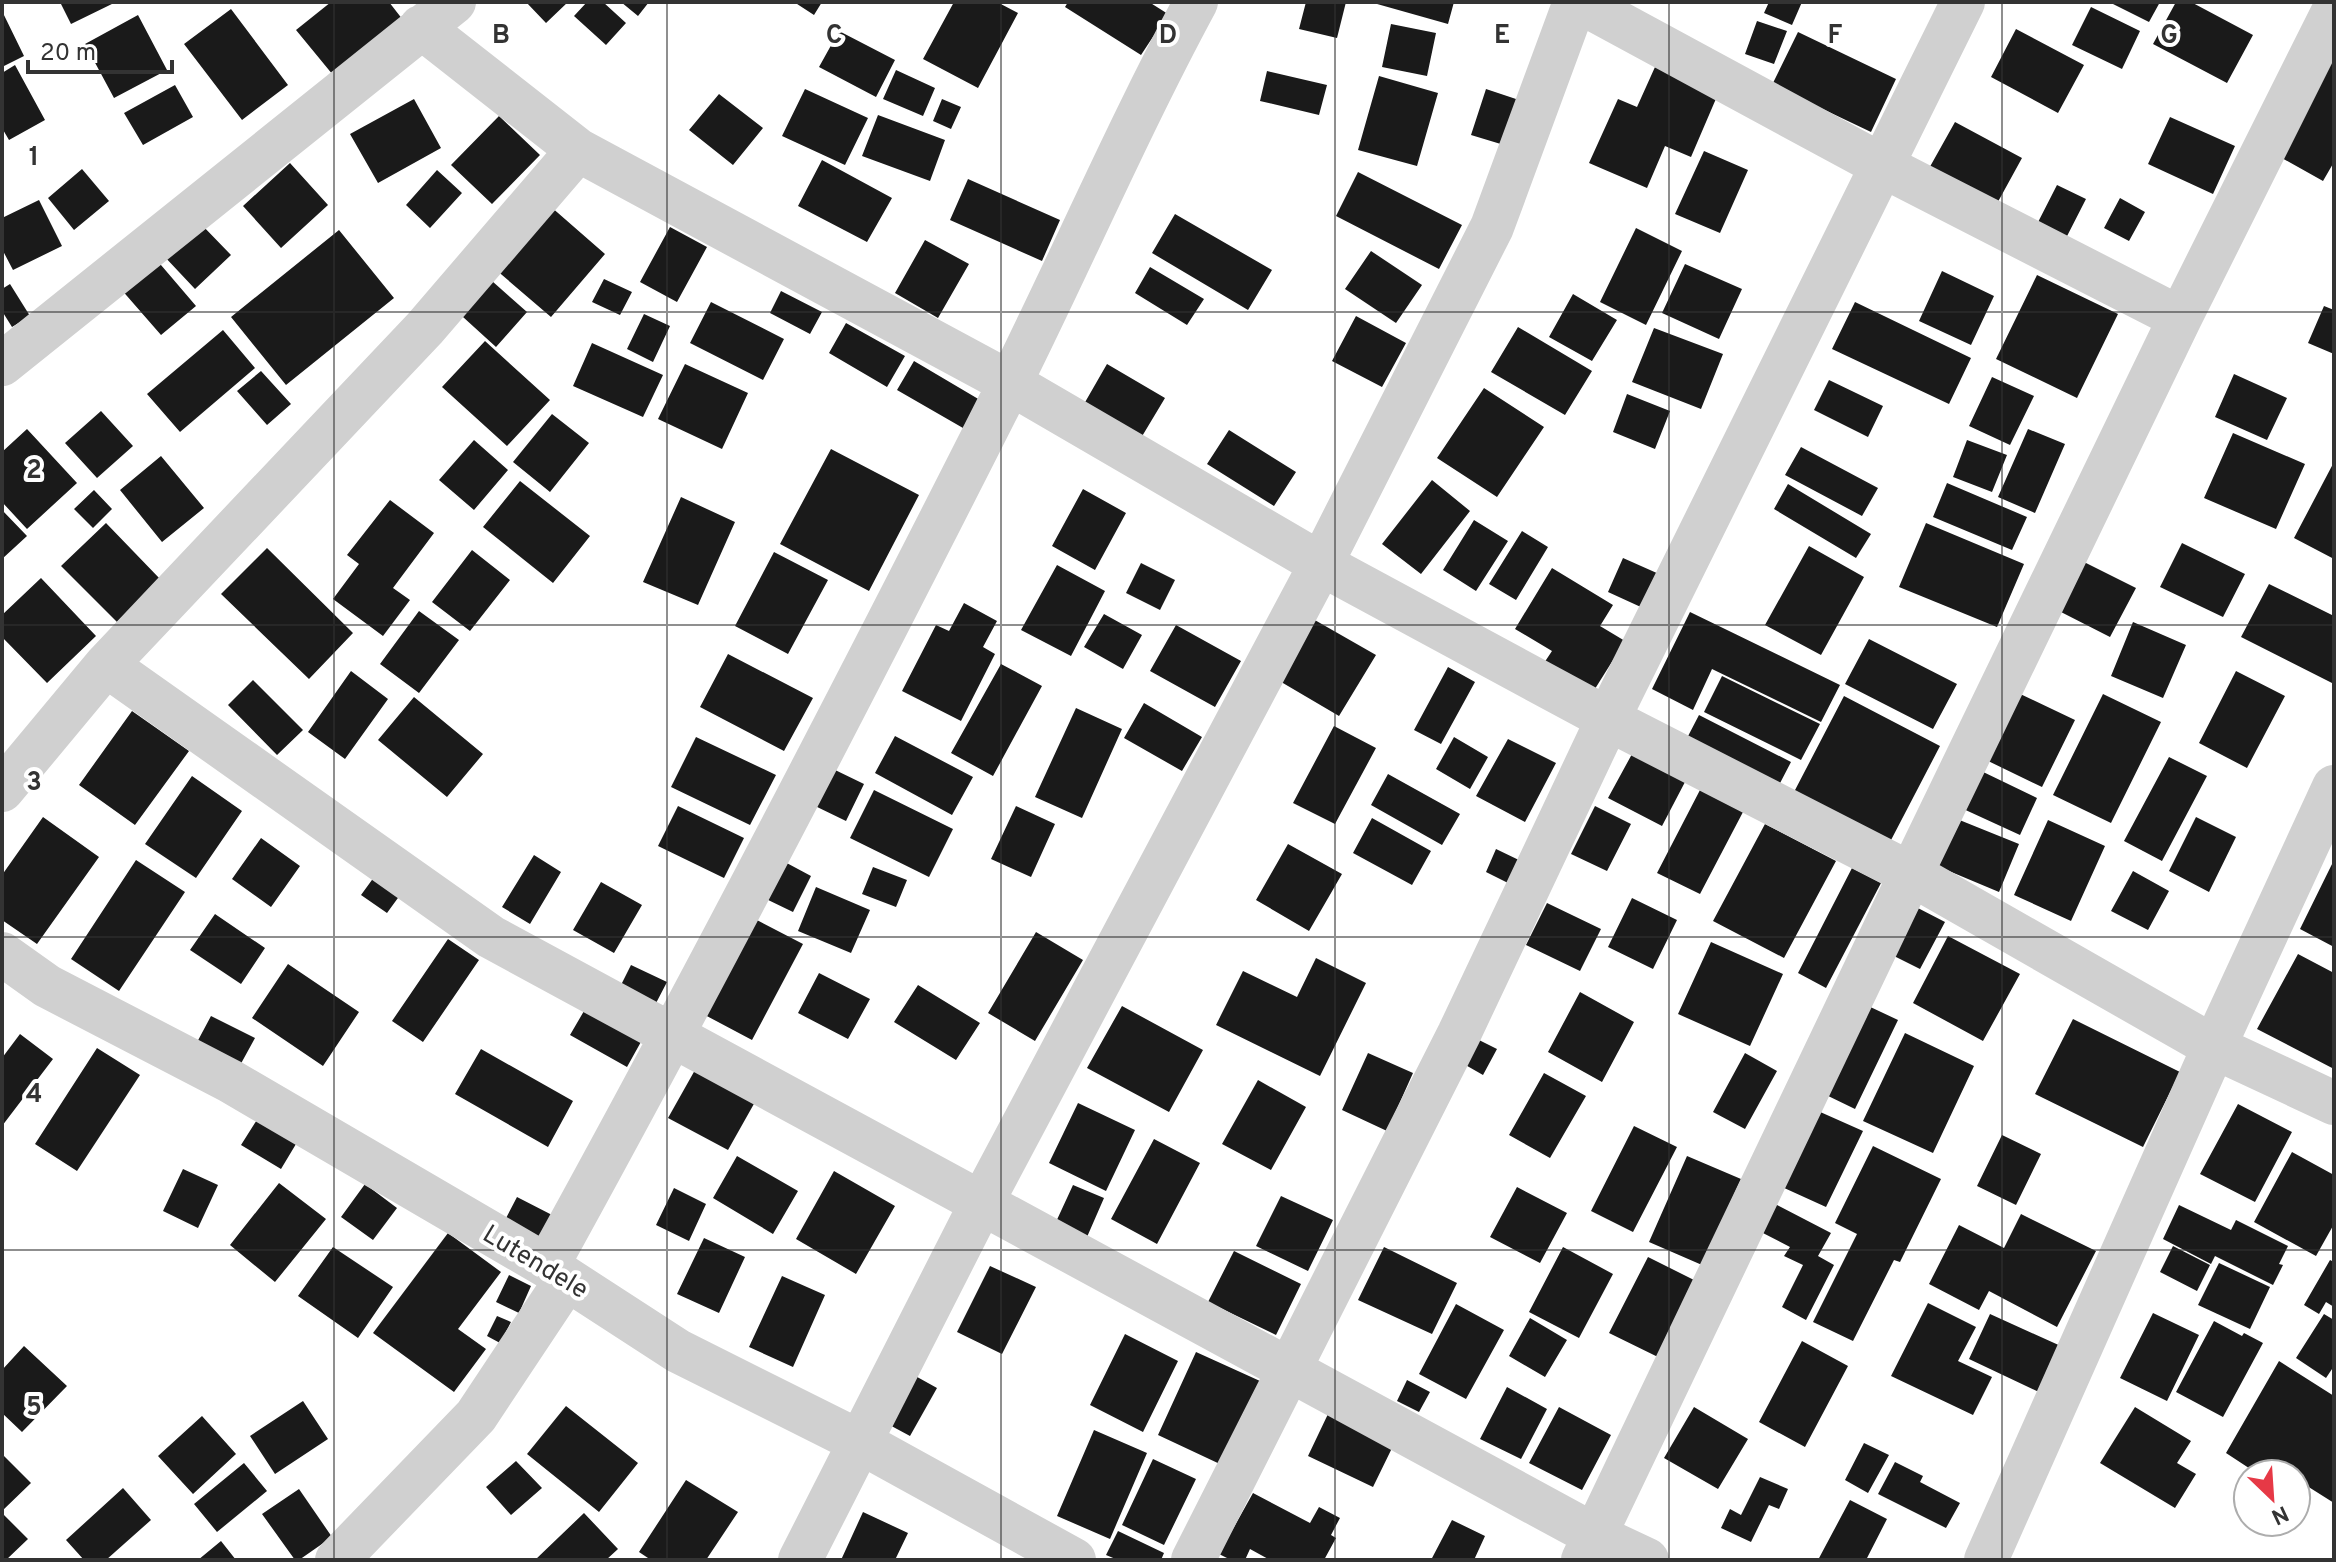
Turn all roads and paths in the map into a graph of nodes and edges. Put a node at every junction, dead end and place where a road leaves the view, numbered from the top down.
1 (1196, 2) edge
2 (1578, 2) edge
3 (1963, 2) edge
4 (2334, 10) edge
5 (438, 14) edge
6 (578, 150) junction
7 (1883, 166) junction
8 (2180, 318) junction
9 (2, 364) edge
10 (1010, 383) junction
11 (1321, 564) junction
12 (106, 665) junction
13 (1608, 719) junction
14 (2334, 787) edge
15 (2, 790) edge
16 (1911, 874) junction
17 (2, 954) edge
18 (674, 1036) junction
19 (2214, 1047) junction
20 (2334, 1103) edge
21 (981, 1204) junction
22 (557, 1272) junction
23 (1288, 1370) junction
24 (860, 1442) junction
25 (1588, 1548) edge
26 (337, 1560) edge
27 (800, 1560) edge
28 (1074, 1560) edge
29 (1193, 1560) edge
30 (1647, 1560) edge
31 (1986, 1560) edge

1 - 10 street
2 - 7 street
2 - 11 street
3 - 7 street
4 - 8 street
5 - 6 street
5 - 9 street
6 - 10 street
6 - 12 street
7 - 8 street
7 - 13 street
8 - 16 street
10 - 11 street
10 - 18 street
11 - 13 street
11 - 21 street
12 - 15 street
12 - 18 street
13 - 16 street
13 - 23 street
14 - 19 street
16 - 19 street
16 - 25 street
17 - 22 street, Lutendele
18 - 21 street
18 - 22 street
19 - 20 street
19 - 31 street
21 - 23 street
21 - 24 street
22 - 24 street, Lutendele
22 - 26 street
23 - 25 street
23 - 29 street
24 - 27 street
24 - 28 street, Lutendele
25 - 30 street

